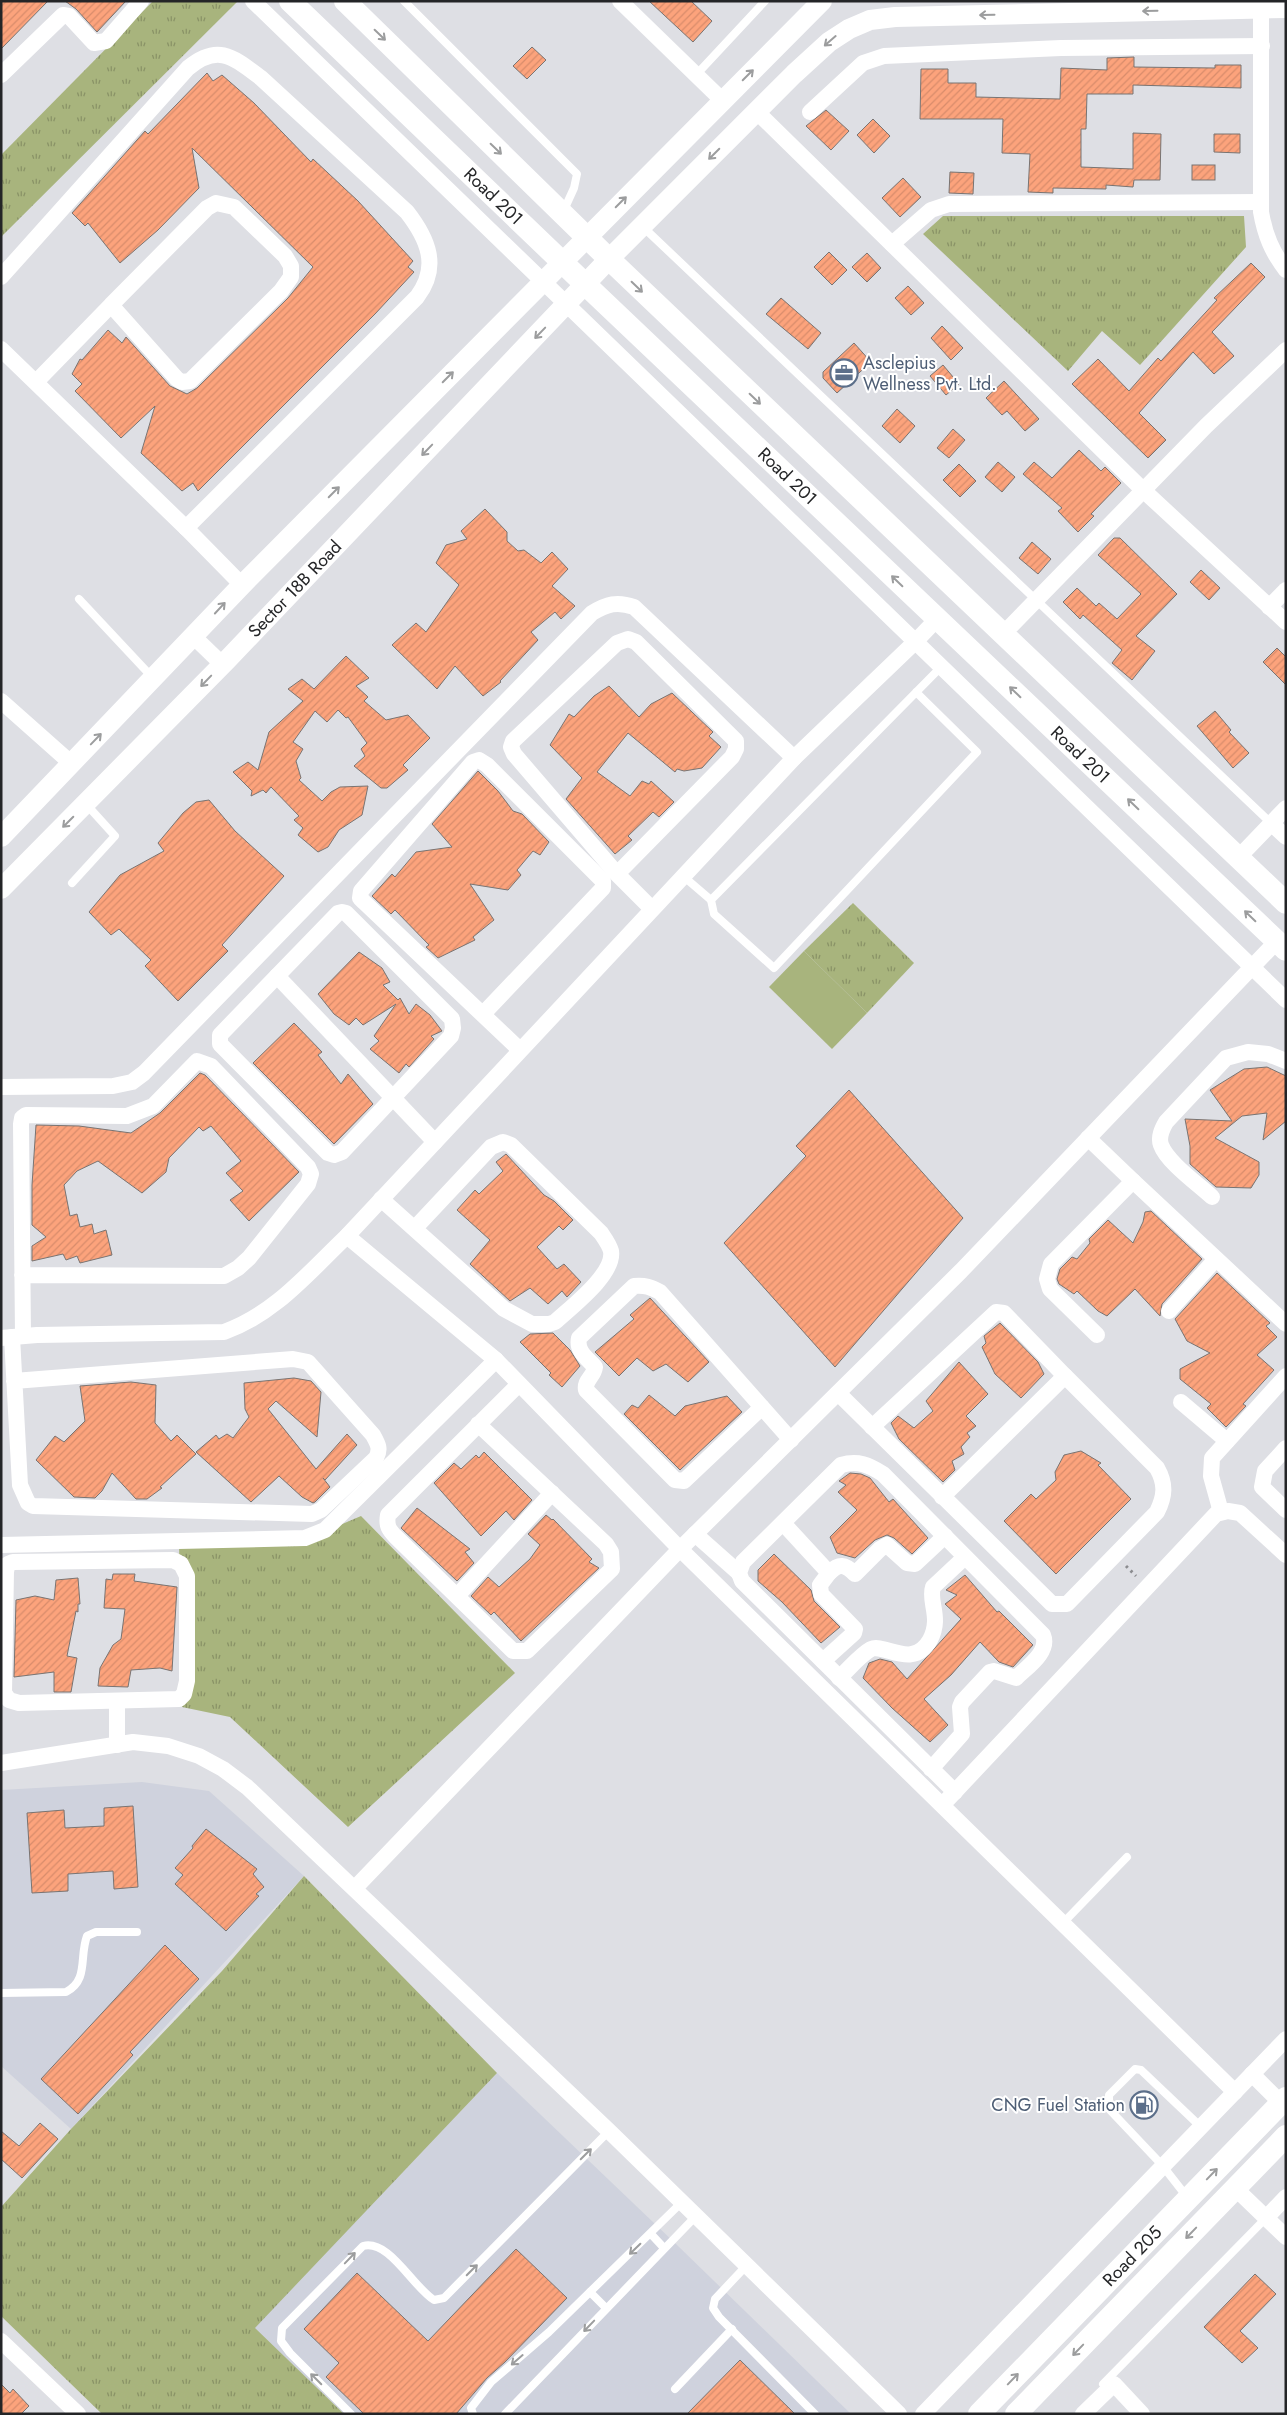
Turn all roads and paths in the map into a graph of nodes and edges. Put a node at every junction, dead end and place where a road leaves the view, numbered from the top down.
1 (141, 1) edge
2 (253, 1) edge
3 (290, 1) edge
4 (345, 1) edge
5 (404, 1) edge
6 (620, 1) edge
7 (765, 1) edge
8 (818, 3) edge
9 (1261, 8) junction
10 (1286, 8) edge
11 (1262, 46) junction
12 (696, 75) junction
13 (1, 76) edge
14 (723, 101) junction
15 (757, 112) junction
16 (810, 112) dead end
17 (1261, 202) junction
18 (563, 214) junction
19 (642, 226) junction
20 (587, 237) junction
21 (892, 244) junction
22 (609, 259) junction
23 (562, 262) junction
24 (1286, 270) edge
25 (1, 277) edge
26 (544, 281) junction
27 (586, 285) junction
28 (111, 305) junction
29 (566, 305) junction
30 (1, 349) edge
31 (1286, 350) edge
32 (36, 382) junction
33 (1143, 490) junction
34 (186, 528) junction
35 (242, 585) junction
36 (1286, 590) edge
37 (79, 599) dead end
38 (1035, 601) junction
39 (1269, 607) junction
40 (937, 618) junction
41 (1286, 622) edge
42 (1003, 634) junction
43 (194, 636) junction
44 (915, 642) junction
45 (222, 664) junction
46 (941, 667) junction
47 (154, 678) junction
48 (916, 692) junction
49 (4, 708) edge
50 (794, 758) junction
51 (72, 764) junction
52 (86, 804) junction
53 (1286, 808) edge
54 (1272, 823) junction
55 (1, 836) edge
56 (1286, 837) edge
57 (1238, 858) junction
58 (617, 874) junction
59 (684, 876) junction
60 (72, 883) dead end
61 (1, 889) edge
62 (711, 900) junction
63 (1286, 903) edge
64 (652, 909) junction
65 (1281, 946) edge
66 (1252, 968) junction
67 (277, 976) junction
68 (1286, 1000) edge
69 (482, 1014) junction
70 (520, 1050) junction
71 (1286, 1061) edge
72 (1, 1087) edge
73 (392, 1098) junction
74 (1088, 1138) junction
75 (435, 1142) junction
76 (1133, 1181) junction
77 (1212, 1197) dead end
78 (381, 1199) junction
79 (415, 1228) junction
80 (347, 1236) junction
81 (1215, 1260) junction
82 (22, 1276) junction
83 (1169, 1311) dead end
84 (1286, 1324) edge
85 (1097, 1335) dead end
86 (12, 1337) edge
87 (496, 1360) junction
88 (1065, 1376) junction
89 (1286, 1376) edge
90 (14, 1382) junction
91 (519, 1384) junction
92 (838, 1393) junction
93 (1181, 1402) dead end
94 (762, 1407) junction
95 (478, 1424) junction
96 (872, 1427) junction
97 (791, 1440) junction
98 (1227, 1440) junction
99 (1286, 1448) edge
100 (552, 1493) junction
101 (942, 1497) junction
102 (1286, 1510) edge
103 (1221, 1512) junction
104 (783, 1522) junction
105 (695, 1534) junction
106 (944, 1536) junction
107 (1, 1545) edge
108 (680, 1549) junction
109 (1286, 1555) edge
110 (965, 1557) junction
111 (738, 1573) junction
112 (829, 1573) junction
113 (457, 1596) junction
114 (823, 1661) junction
115 (839, 1678) junction
116 (117, 1702) junction
117 (117, 1745) junction
118 (1, 1763) edge
119 (932, 1769) junction
120 (955, 1792) junction
121 (942, 1806) junction
122 (1127, 1857) dead end
123 (355, 1888) junction
124 (1063, 1924) junction
125 (137, 1932) dead end
126 (1, 1993) edge
127 (1286, 2039) edge
128 (1252, 2074) junction
129 (1234, 2092) junction
130 (1283, 2100) edge
131 (1201, 2127) junction
132 (609, 2131) junction
133 (1286, 2136) edge
134 (1162, 2165) junction
135 (1235, 2188) junction
136 (1286, 2197) edge
137 (1188, 2198) junction
138 (682, 2202) junction
139 (696, 2216) junction
140 (1266, 2218) junction
141 (651, 2234) junction
142 (1286, 2237) edge
143 (664, 2248) junction
144 (747, 2265) junction
145 (590, 2292) junction
146 (606, 2308) junction
147 (732, 2329) junction
148 (1, 2342) edge
149 (675, 2390) dead end
150 (1080, 2412) edge
151 (78, 2414) edge
152 (351, 2414) edge
153 (473, 2414) edge
154 (505, 2414) edge
155 (815, 2414) edge
156 (899, 2414) edge
157 (923, 2414) edge
158 (979, 2414) edge
159 (1016, 2414) edge
160 (1142, 2414) edge

1 - 13 street
2 - 26 street
3 - 23 main road, Road 201
4 -> 18 main road, Road 201
5 - 18 lane
6 - 12 street
7 - 12 lane
14 -> 8 street
9 - 10 street, Sector 18B Road
9 - 11 street
9 -> 15 street, Sector 18B Road
11 - 16 street
11 - 17 street
12 - 14 street
20 -> 14 street
15 -> 19 street, Sector 18B Road
15 - 21 street
17 - 21 street
17 - 24 street
18 - 20 main road, Road 201
19 - 22 street, Sector 18B Road
19 - 38 lane
20 - 22 main road, Road 201
20 - 23 street
21 - 33 street
22 - 27 street, Sector 18B Road
22 -> 42 main road, Road 201
23 - 26 street
23 - 27 main road, Road 201
25 - 34 street
26 - 29 street
35 -> 26 street
27 - 29 street, Sector 18B Road
40 -> 27 main road, Road 201
28 - 28 street
28 - 32 street
29 - 44 street
29 -> 45 street, Sector 18B Road
30 - 32 street
31 - 33 street
32 - 34 street
33 - 38 street
33 - 39 street
34 - 35 street
43 -> 35 street
36 - 39 street
37 - 47 lane
38 - 42 street
38 - 54 lane
39 - 41 street
40 - 44 street
65 -> 40 main road, Road 201
42 - 57 main road, Road 201
43 - 45 street
43 - 47 street
44 - 46 street
44 - 50 street
45 -> 52 street, Sector 18B Road
46 - 48 lane
46 - 66 street
51 -> 47 street
48 - 62 lane
48 - 62 lane
49 - 51 street
50 - 59 street
50 - 72 street
51 - 55 street
52 - 60 lane
52 -> 61 street, Sector 18B Road
53 - 54 street
54 - 56 street
54 - 57 street
57 - 63 main road, Road 201
58 - 58 street
58 - 64 street
59 - 62 lane
59 - 64 street
64 - 70 street
65 - 66 street
66 - 68 street
66 - 74 street
67 - 73 street
67 - 73 street
67 - 73 street
69 - 69 street
69 - 70 street
70 - 75 street
71 - 77 street
73 - 75 street
74 - 76 street
74 - 92 street
75 - 78 street
76 - 81 street
76 - 85 street
78 - 79 street
78 - 80 street
79 - 79 street
80 - 86 street
80 - 87 street
81 - 83 street
81 - 84 street
82 - 82 street
82 - 86 street
86 - 90 street
87 - 91 street
87 - 107 street
88 - 96 street
88 - 101 street
88 - 101 street
89 - 98 street
90 - 90 street
91 - 95 street
91 - 108 street
92 - 96 street
92 - 97 street
93 - 98 street
94 - 94 street
94 - 97 street
95 - 100 street
95 - 113 street
96 - 101 street
97 - 105 street
98 - 103 street
99 - 102 street
100 - 113 street
100 - 113 street
103 - 109 street
103 - 120 street
104 - 106 street
104 - 111 street
104 - 112 street
105 - 108 street
105 - 111 street
106 - 110 street
106 - 112 street
108 - 121 street
108 - 123 street
110 - 115 street
110 - 119 street
111 - 114 street
112 - 114 street
114 - 115 street
115 - 119 street
116 - 116 street
116 - 117 street
117 - 118 street
117 - 123 street
119 - 120 street
120 - 121 street
121 - 124 street
122 - 124 lane
123 - 132 street
124 - 129 street
125 - 126 lane
127 - 128 street
128 - 129 street
128 - 130 street
129 - 131 street
137 -> 130 main road, Road 205
131 - 134 street
131 - 134 lane
132 - 138 street
152 -> 132 lane
133 - 135 main road, Road 205
134 - 137 lane
134 - 157 street
135 - 140 street
135 -> 159 main road, Road 205
136 - 140 street
158 -> 137 main road, Road 205
138 - 139 street
138 - 141 lane
139 - 143 lane
139 - 144 street
140 - 142 street
140 - 150 lane
141 - 143 lane
141 -> 145 lane
143 - 146 lane
144 - 147 lane
144 - 156 street
145 - 146 lane
145 -> 153 lane
146 -> 154 lane
147 - 149 lane
147 - 155 lane
148 - 151 street
150 - 160 street

